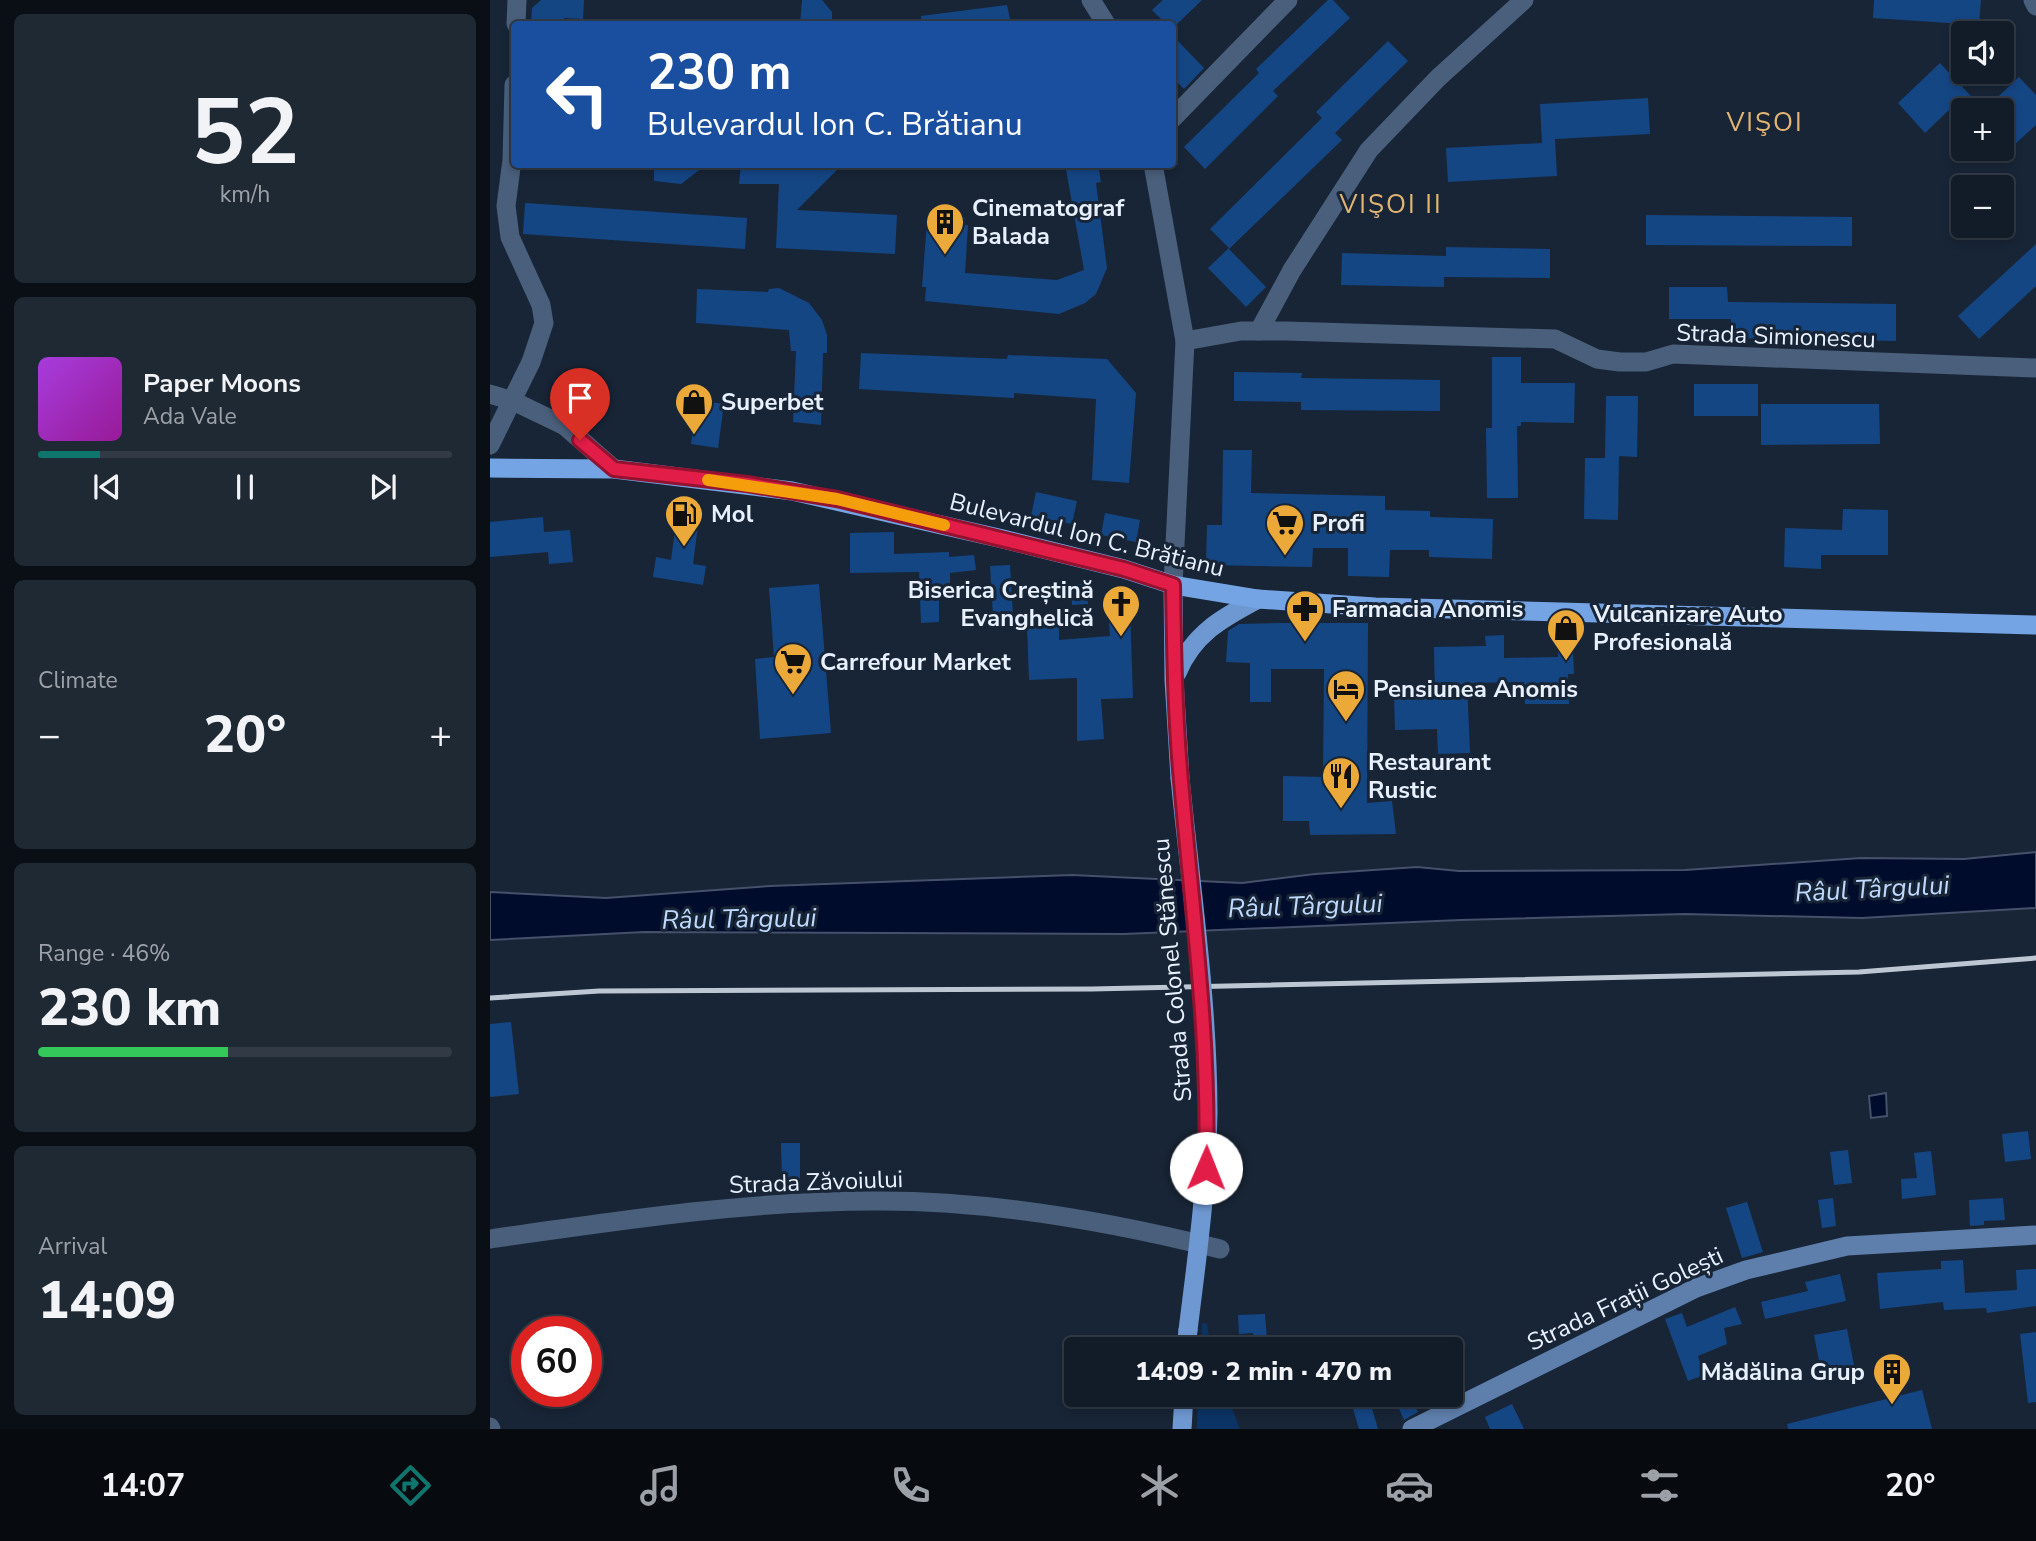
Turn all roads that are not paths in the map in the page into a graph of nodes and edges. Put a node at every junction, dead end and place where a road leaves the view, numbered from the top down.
1 (517, 0) edge
2 (1091, 0) edge
3 (1288, 0) edge
4 (1524, 0) edge
5 (2034, 0) edge
6 (2036, 6) edge
7 (516, 21) edge
8 (1104, 21) edge
9 (1176, 114) edge
10 (511, 163) edge
11 (1154, 168) edge
12 (498, 203) edge
13 (1259, 331) junction
14 (1185, 341) junction
15 (2036, 368) edge
16 (490, 394) edge
17 (513, 401) junction
18 (490, 445) edge
19 (490, 468) edge
20 (614, 469) junction
21 (1173, 585) junction
22 (1258, 599) junction
23 (2036, 625) edge
24 (1174, 680) junction
25 (2036, 1235) edge
26 (490, 1239) edge
27 (1220, 1249) dead end
28 (1187, 1337) edge
29 (1183, 1407) edge
30 (1182, 1429) edge
31 (1412, 1429) edge

1 - 7 street
2 - 8 street
3 - 9 street
4 - 13 street
5 - 6 street
10 - 12 street
11 - 14 street
12 - 17 street
13 - 14 street, Strada Simionescu
13 - 15 street, Strada Simionescu
14 - 21 street
16 - 17 street
17 - 18 street
17 - 20 street
19 - 20 highway, Bulevardul Ion C. Brătianu
20 - 21 highway, Bulevardul Ion C. Brătianu
21 - 22 highway, Bulevardul Ion C. Brătianu
21 - 24 main road, Strada Colonel Stănescu
22 - 23 highway, Bulevardul Ion C. Brătianu
22 - 24 main road
24 - 28 main road, Strada Colonel Stănescu, bridge
25 - 31 main road, Strada Frații Golești
26 - 27 street, Strada Zăvoiului
29 - 30 main road

